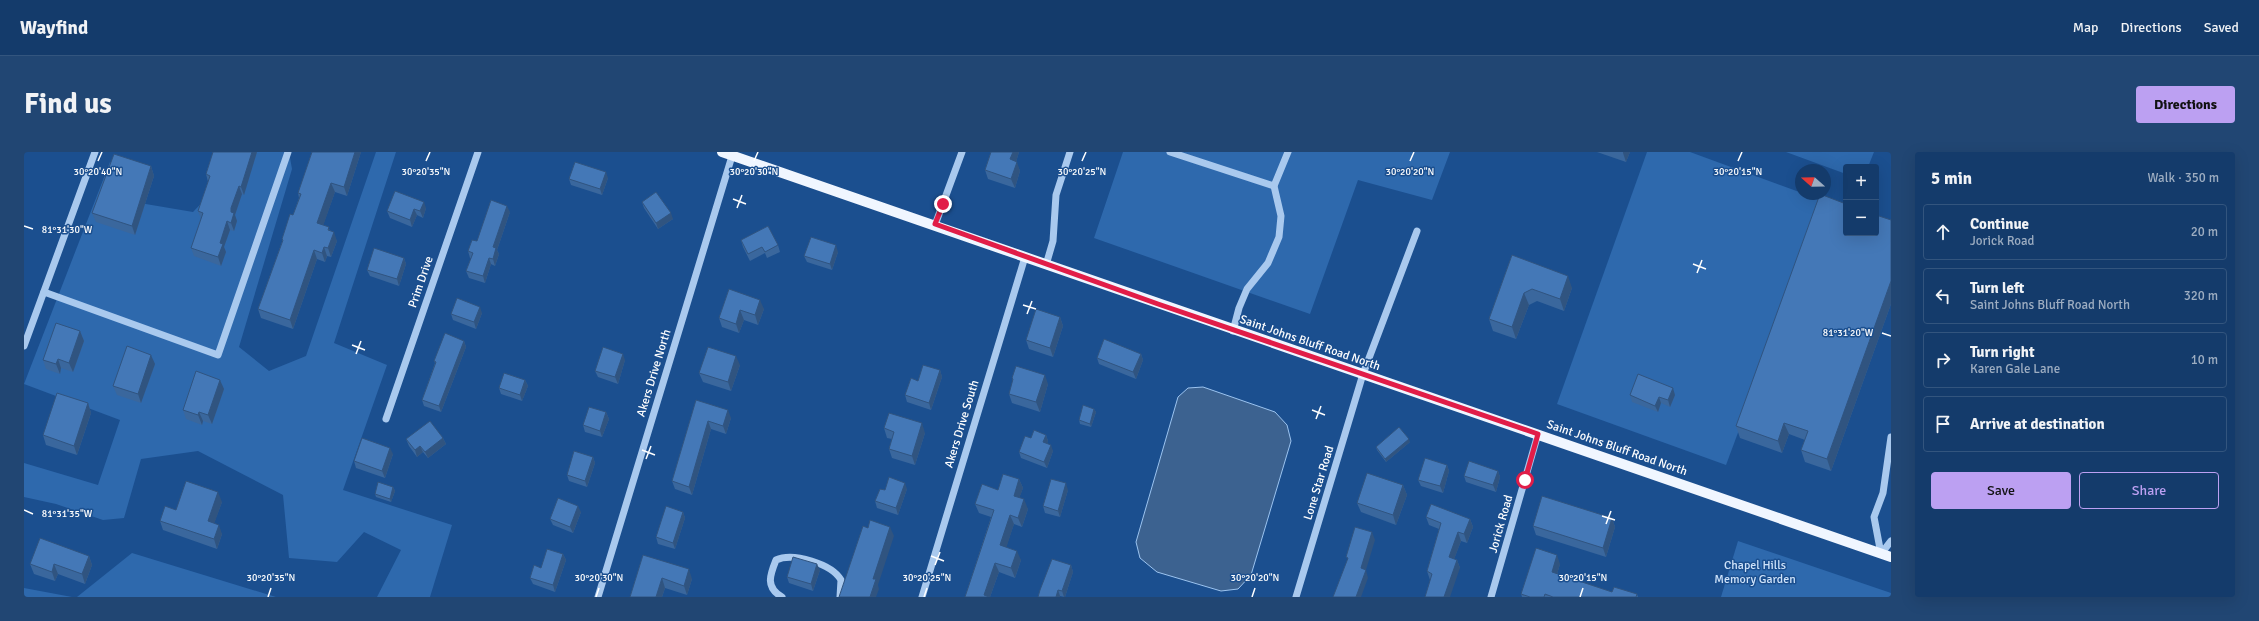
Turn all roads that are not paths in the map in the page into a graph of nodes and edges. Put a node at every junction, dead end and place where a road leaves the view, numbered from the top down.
1 (94, 152) edge
2 (288, 152) edge
3 (478, 152) edge
4 (722, 152) edge
5 (962, 152) edge
6 (1070, 152) edge
7 (1170, 152) edge
8 (1288, 152) edge
9 (732, 156) junction
10 (1274, 186) junction
11 (935, 224) junction
12 (1417, 231) dead end
13 (1024, 257) junction
14 (1046, 265) junction
15 (44, 292) junction
16 (1233, 331) junction
17 (24, 346) edge
18 (1363, 374) junction
19 (386, 419) dead end
20 (1538, 434) junction
21 (1891, 437) edge
22 (1891, 541) edge
23 (1881, 554) junction
24 (1891, 557) edge
25 (598, 597) edge
26 (782, 597) edge
27 (840, 597) edge
28 (922, 597) edge
29 (1296, 597) edge
30 (1491, 597) edge

1 - 15 street
2 - 15 street
3 - 19 street, Prim Drive
4 - 9 main road, Saint Johns Bluff Road North
5 - 11 street
6 - 14 street
7 - 10 street
8 - 10 street
9 - 11 main road, Saint Johns Bluff Road North
9 - 25 street, Akers Drive North
10 - 16 street
11 - 13 main road, Saint Johns Bluff Road North
12 - 18 street, Lone Star Road
13 - 14 main road, Saint Johns Bluff Road North
13 - 28 street, Akers Drive South
14 - 16 main road, Saint Johns Bluff Road North
15 - 17 street
16 - 18 main road, Saint Johns Bluff Road North
18 - 20 main road, Saint Johns Bluff Road North
18 - 29 street, Lone Star Road
20 - 23 main road, Saint Johns Bluff Road North
20 - 30 street, Jorick Road
21 - 23 street
22 - 23 street
23 - 24 main road, Saint Johns Bluff Road North
26 - 27 street

